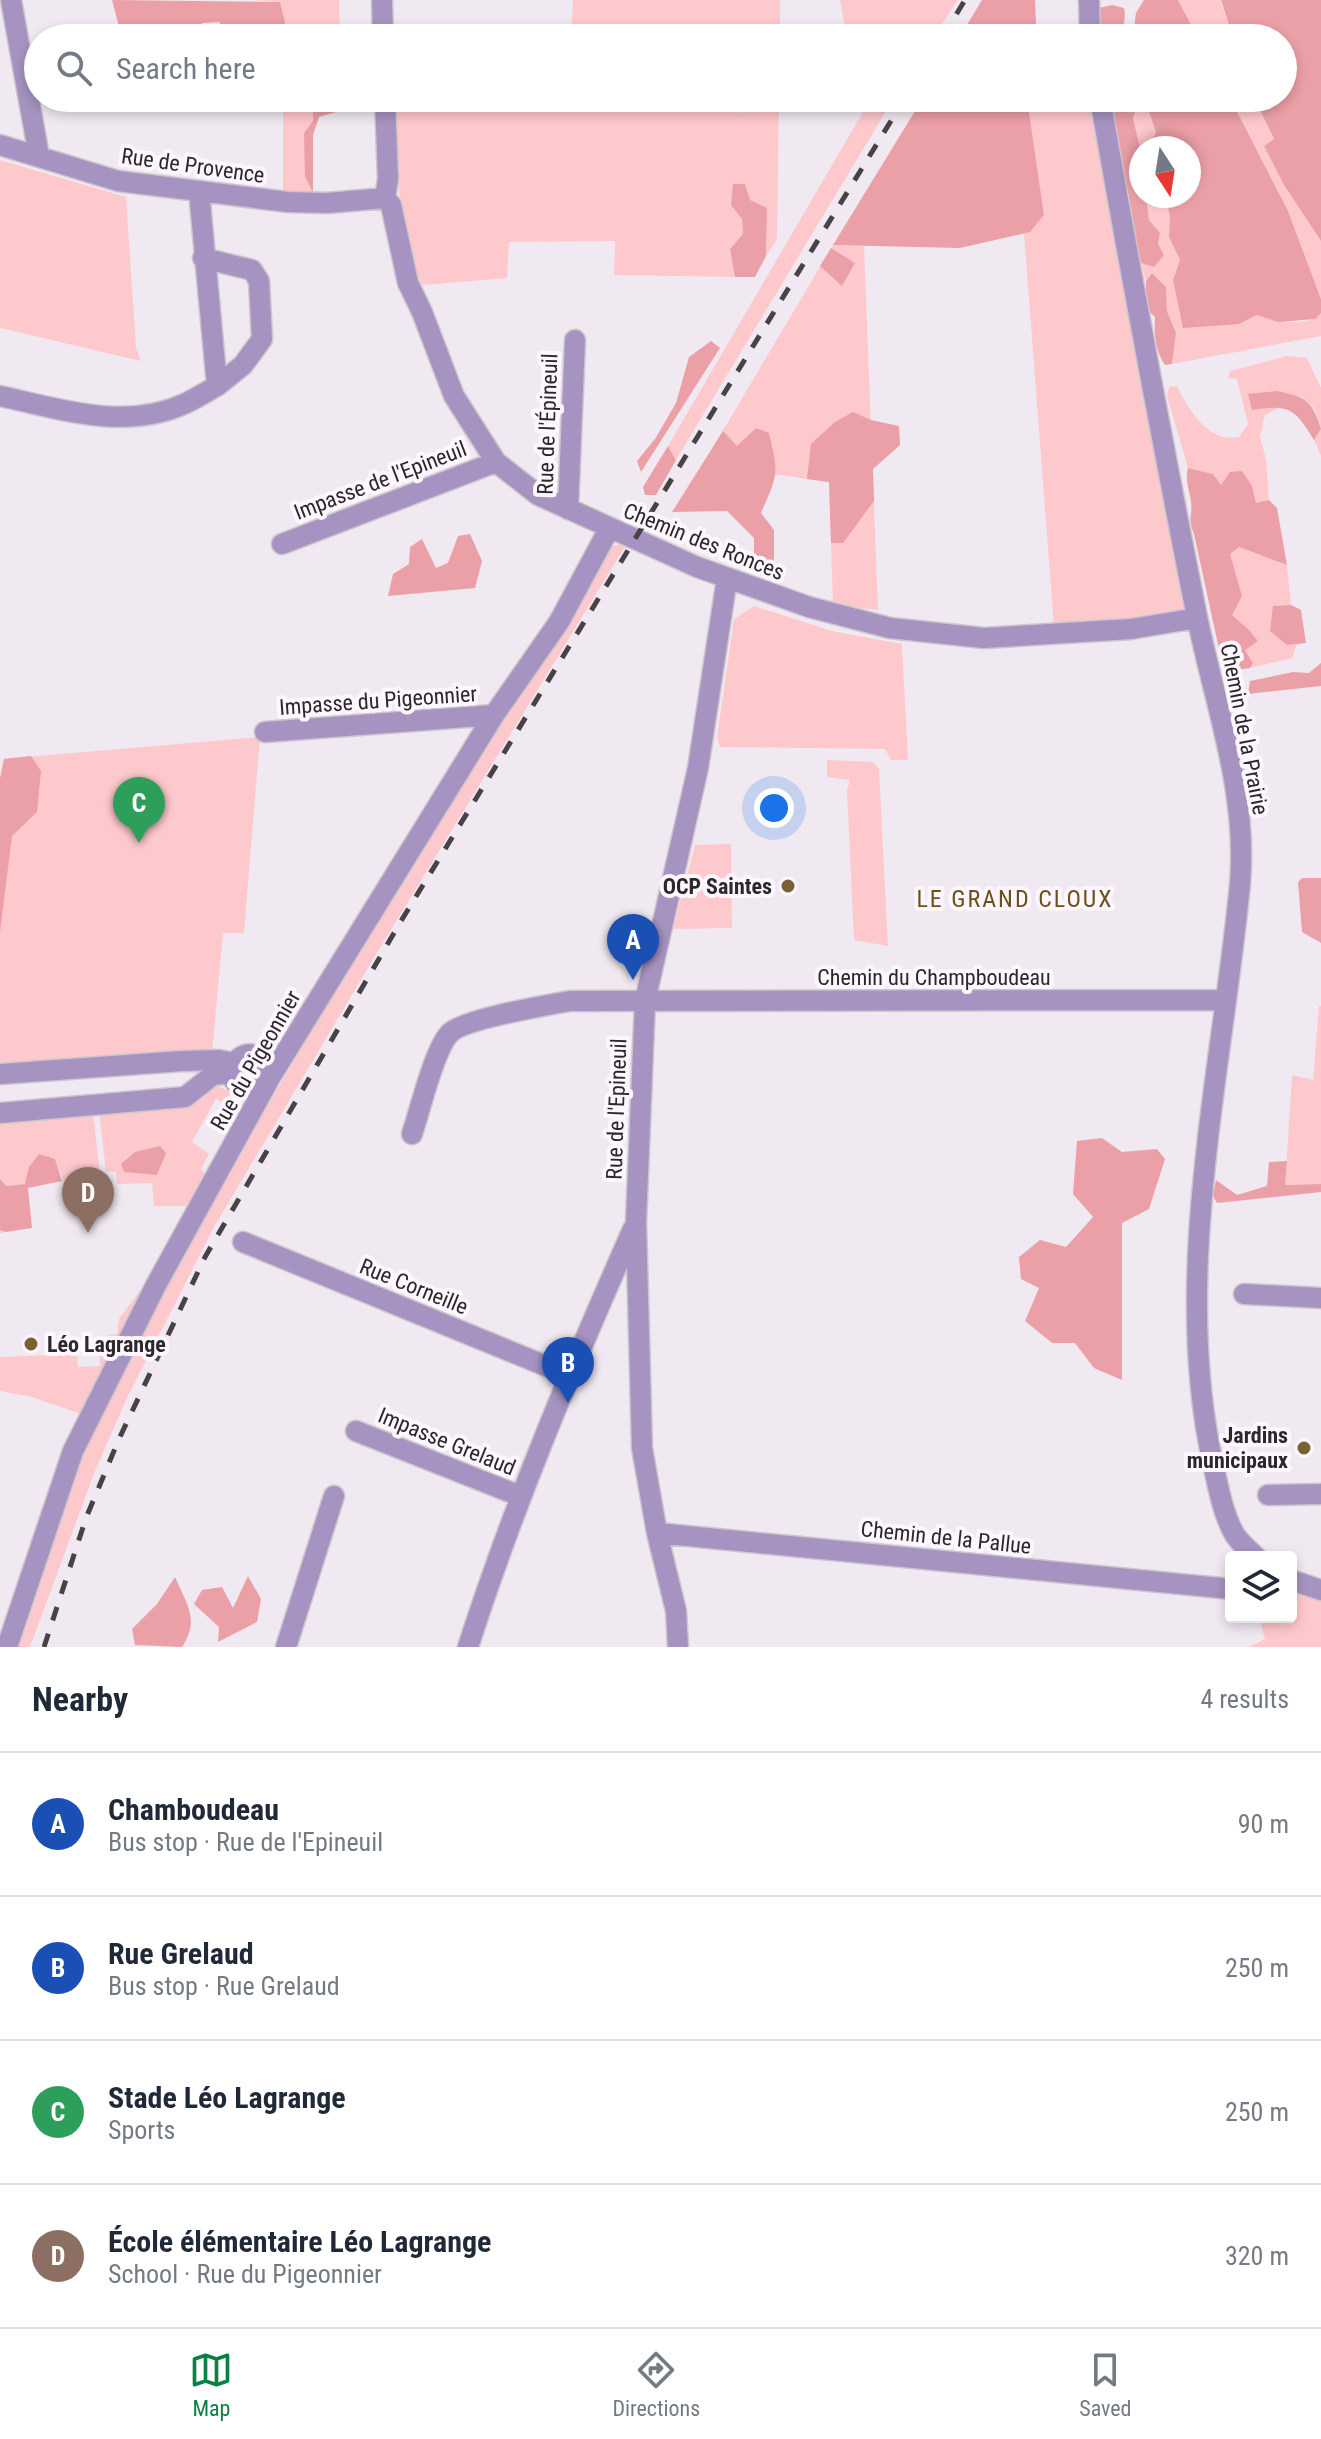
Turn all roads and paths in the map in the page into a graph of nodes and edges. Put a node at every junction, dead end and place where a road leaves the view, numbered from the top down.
1 (11, 0) edge
2 (382, 0) edge
3 (1089, 0) edge
4 (383, 24) edge
5 (1090, 24) edge
6 (24, 72) edge
7 (31, 112) edge
8 (386, 112) edge
9 (1102, 112) edge
10 (0, 145) edge
11 (39, 156) junction
12 (199, 191) junction
13 (385, 198) junction
14 (203, 258) junction
15 (575, 340) dead end
16 (217, 386) junction
17 (0, 396) edge
18 (496, 462) junction
19 (568, 509) junction
20 (609, 529) junction
21 (282, 544) dead end
22 (727, 578) junction
23 (1197, 618) junction
24 (494, 715) junction
25 (265, 732) dead end
26 (1224, 1000) junction
27 (645, 1001) junction
28 (233, 1068) junction
29 (0, 1074) edge
30 (268, 1081) junction
31 (0, 1113) edge
32 (412, 1134) dead end
33 (636, 1222) junction
34 (243, 1242) dead end
35 (1244, 1294) dead end
36 (1321, 1298) edge
37 (568, 1375) junction
38 (356, 1431) dead end
39 (1321, 1494) edge
40 (1268, 1495) dead end
41 (334, 1496) dead end
42 (520, 1496) junction
43 (657, 1533) junction
44 (1250, 1551) edge
45 (1297, 1582) edge
46 (1225, 1588) edge
47 (1321, 1590) edge
48 (7, 1647) edge
49 (286, 1647) edge
50 (468, 1647) edge
51 (678, 1647) edge

1 - 6 street
2 - 4 street
3 - 5 street
7 - 11 street
8 - 13 street
9 - 23 street, Chemin de la Prairie
10 - 11 street, Rue de Provence
11 - 12 street, Rue de Provence
12 - 13 street, Rue de Provence
12 - 14 street
13 - 18 street, Chemin des Ronces
14 - 16 street
14 - 16 street
15 - 19 street, Rue de l'Épineuil
16 - 17 street
18 - 19 street, Chemin des Ronces
18 - 21 street, Impasse de l'Epineuil
19 - 20 street, Chemin des Ronces
20 - 22 street, Chemin des Ronces
20 - 24 street, Rue du Pigeonnier
22 - 23 street, Chemin des Ronces
22 - 27 street, Rue de l'Epineuil
23 - 26 street, Chemin de la Prairie
24 - 25 street, Impasse du Pigeonnier
24 - 30 street, Rue du Pigeonnier
26 - 27 street, Chemin du Champboudeau
26 - 44 street, Chemin de la Prairie
27 - 32 street, Chemin du Champboudeau
27 - 33 street, Rue de l'Epineuil
28 - 29 street
28 - 30 street
28 - 30 street
28 - 31 street
30 - 48 street, Rue du Pigeonnier
33 - 37 street
33 - 43 street, Rue de l'Epineuil
34 - 37 street, Rue Corneille
35 - 36 street
37 - 42 street
38 - 42 street, Impasse Grelaud
39 - 40 street
41 - 49 street
42 - 50 street
43 - 46 street, Chemin de la Pallue
43 - 51 street, Rue de l'Epineuil
45 - 47 street

